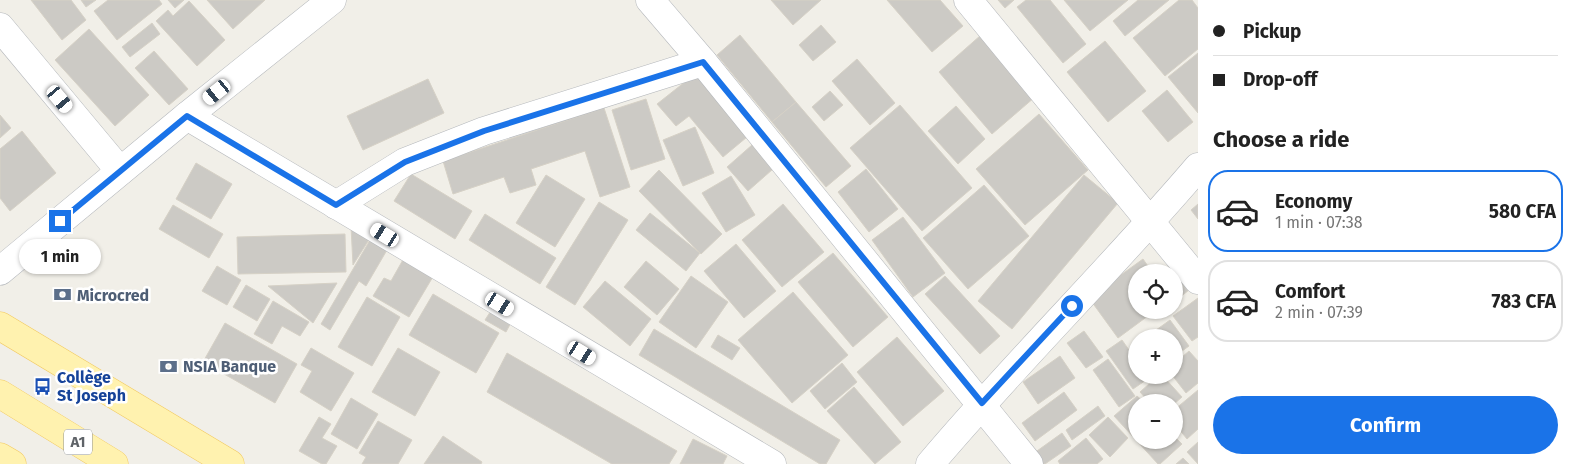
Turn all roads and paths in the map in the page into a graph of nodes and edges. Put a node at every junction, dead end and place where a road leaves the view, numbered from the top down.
1 (650, 0) edge
2 (968, 0) edge
3 (325, 2) edge
4 (0, 27) edge
5 (703, 62) junction
6 (187, 116) junction
7 (1198, 167) edge
8 (120, 171) junction
9 (336, 205) junction
10 (1150, 223) junction
11 (0, 271) edge
12 (1198, 280) edge
13 (0, 326) edge
14 (0, 394) edge
15 (982, 403) junction
16 (0, 457) edge
17 (12, 464) edge
18 (114, 464) edge
19 (230, 464) edge
20 (772, 464) edge
21 (930, 464) edge
22 (1029, 464) edge

1 - 5 street
2 - 10 street
3 - 6 street
4 - 8 street
5 - 9 street
5 - 15 street
6 - 8 street
6 - 9 street
7 - 10 street
8 - 11 street
9 - 20 street
10 - 12 street
10 - 15 street
13 - 19 main road
14 - 18 main road, A1
15 - 21 street
15 - 22 street
16 - 17 main road

